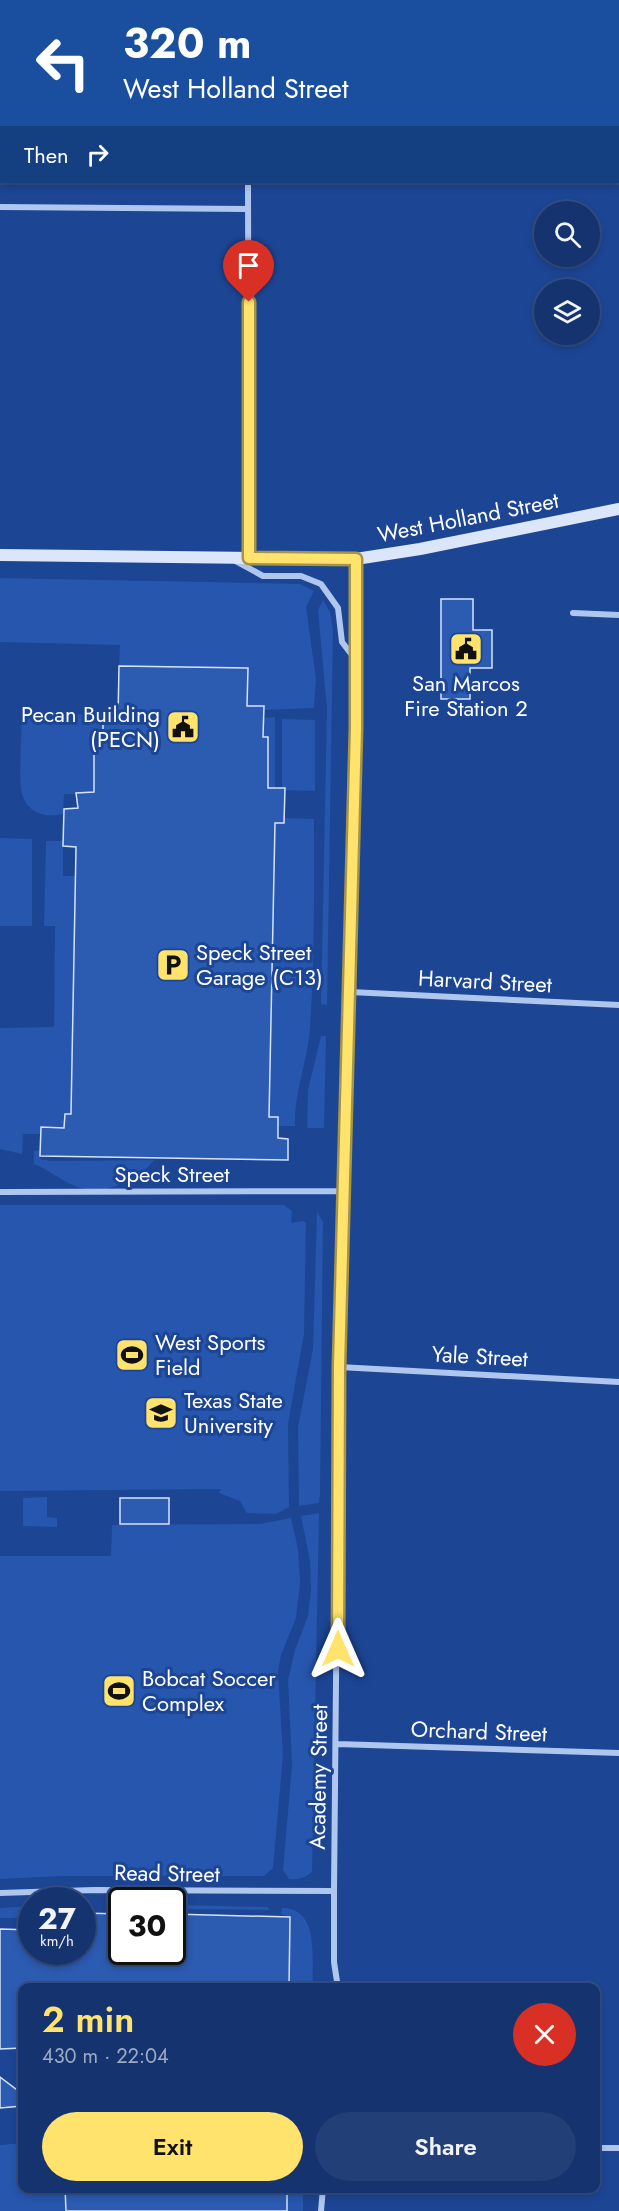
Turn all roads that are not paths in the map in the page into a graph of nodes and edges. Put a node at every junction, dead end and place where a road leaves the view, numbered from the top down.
1 (248, 183) edge
2 (0, 207) edge
3 (248, 209) junction
4 (619, 509) edge
5 (0, 555) edge
6 (231, 558) junction
7 (249, 558) junction
8 (356, 559) junction
9 (573, 613) dead end
10 (619, 615) edge
11 (356, 660) junction
12 (350, 992) junction
13 (619, 1005) edge
14 (343, 1191) junction
15 (0, 1192) edge
16 (339, 1366) junction
17 (619, 1382) edge
18 (337, 1744) junction
19 (619, 1753) edge
20 (334, 1891) junction
21 (0, 1893) edge
22 (337, 1983) edge
23 (600, 2148) edge
24 (619, 2148) edge
25 (323, 2193) edge
26 (321, 2211) edge

1 - 3 street
2 - 3 street
3 - 7 street
4 - 8 street, West Holland Street
5 - 6 street, West Holland Street
6 - 7 street, West Holland Street
6 - 11 street
7 - 8 street, West Holland Street
8 - 11 street, Academy Street
9 - 10 street
11 - 12 street, Academy Street
12 - 13 street, Harvard Street
12 - 14 street, Academy Street
14 - 15 street, Speck Street
14 - 16 street, Academy Street
16 - 17 street, Yale Street
16 - 18 street, Academy Street
18 - 19 street, Orchard Street
18 - 20 street, Academy Street
20 - 21 street, Read Street
20 - 22 street, Academy Street
23 - 24 street
25 - 26 street

